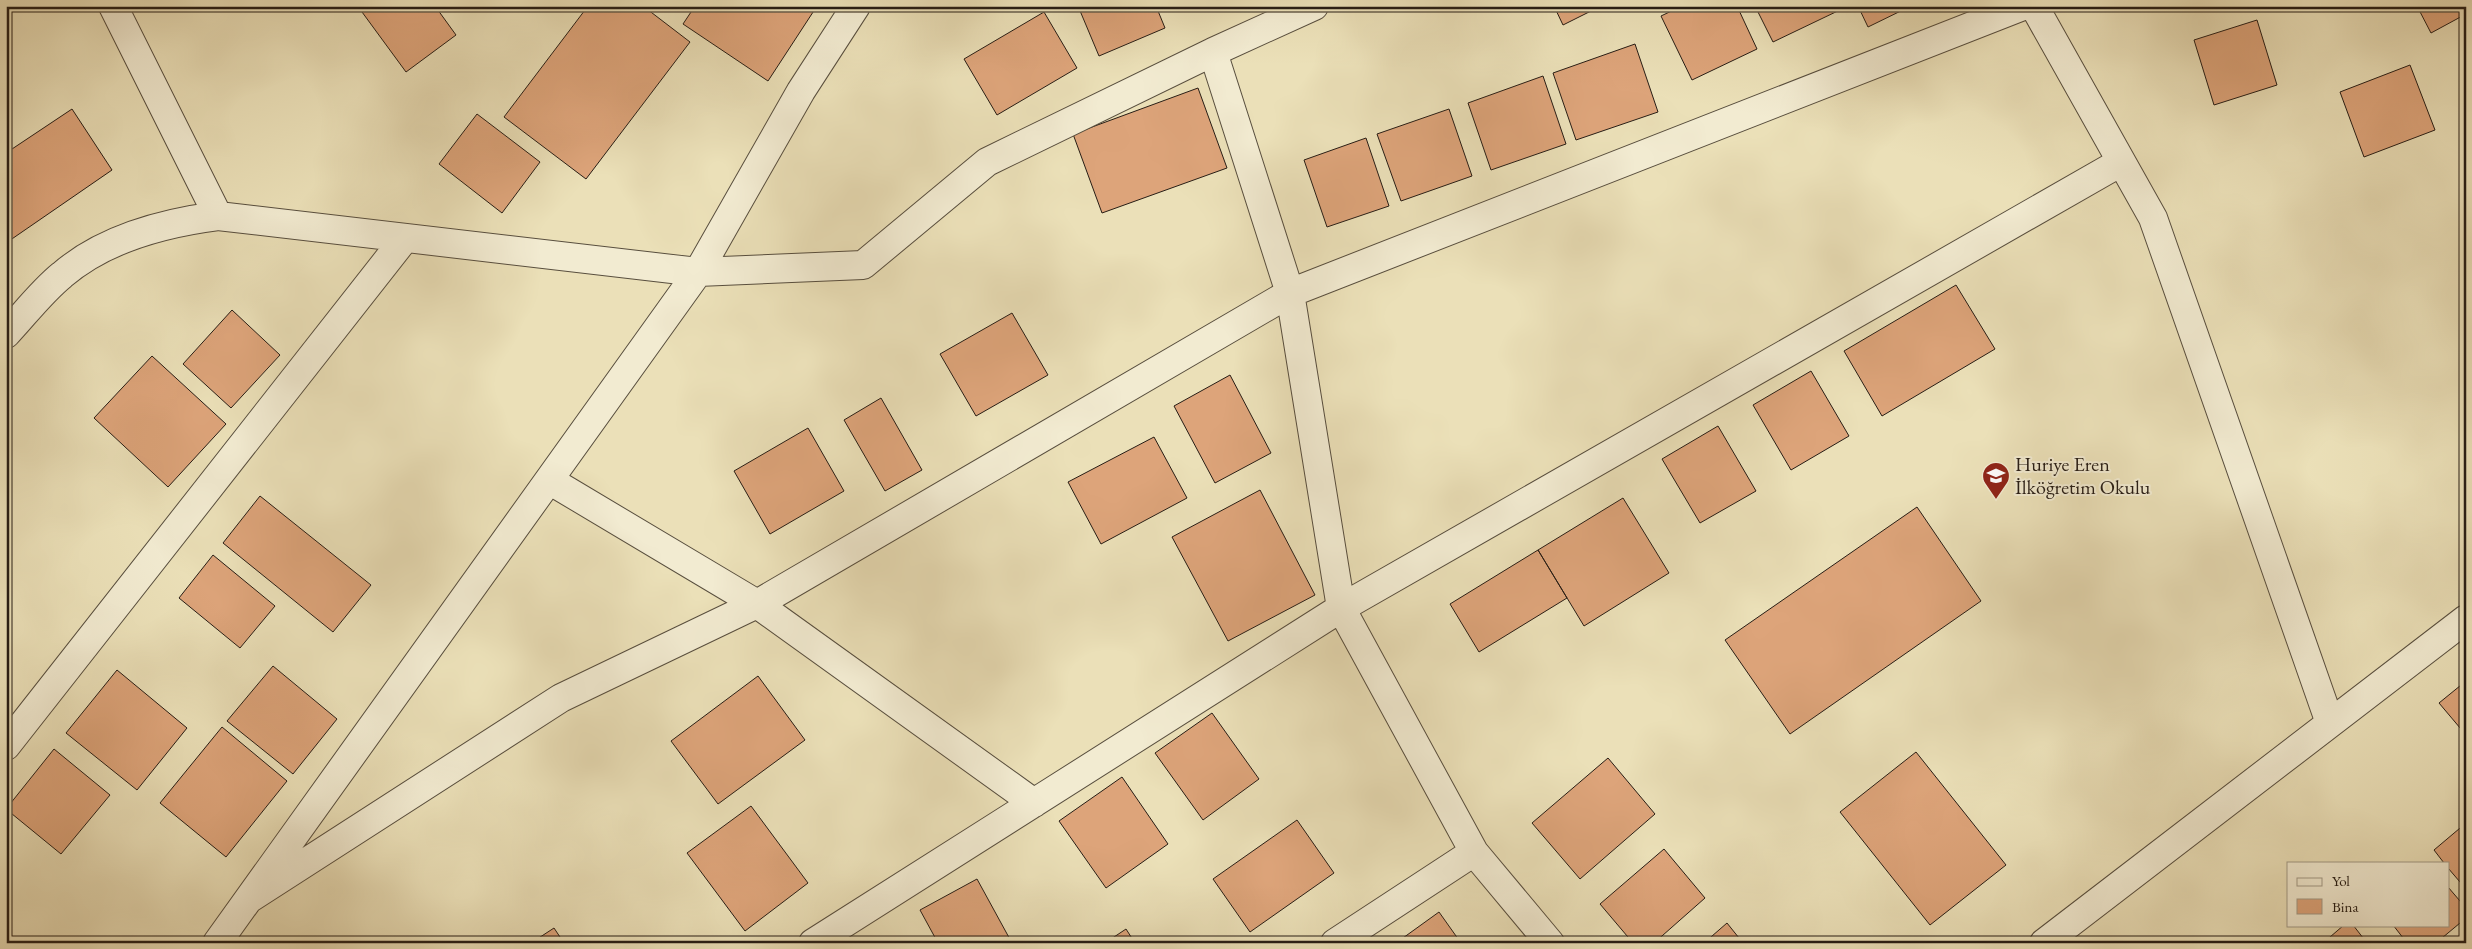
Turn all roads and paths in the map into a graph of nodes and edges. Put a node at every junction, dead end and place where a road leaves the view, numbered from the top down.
1 (112, 6) edge
2 (856, 6) edge
3 (1314, 6) edge
4 (2023, 6) edge
5 (2034, 6) edge
6 (1213, 52) junction
7 (2121, 162) junction
8 (218, 216) junction
9 (405, 238) junction
10 (698, 272) junction
11 (1290, 293) junction
12 (6, 334) edge
13 (549, 480) junction
14 (757, 604) junction
15 (1342, 608) junction
16 (2466, 618) edge
17 (2330, 723) junction
18 (6, 746) edge
19 (1034, 803) junction
20 (1474, 852) junction
21 (249, 899) junction
22 (217, 943) edge
23 (812, 943) edge
24 (1334, 943) edge
25 (1550, 943) edge
26 (2044, 943) edge

1 - 8 street
2 - 10 street
3 - 6 street
4 - 11 street
5 - 7 street
6 - 10 street
6 - 11 street
7 - 15 street
7 - 17 street
8 - 9 street
8 - 12 street
9 - 10 street
9 - 18 street
10 - 13 street
11 - 14 street
11 - 15 street
13 - 14 street
13 - 21 street
14 - 19 street
14 - 21 street
15 - 19 street
15 - 20 street
16 - 17 street
17 - 26 street
19 - 23 street
20 - 24 street
20 - 25 street
21 - 22 street

